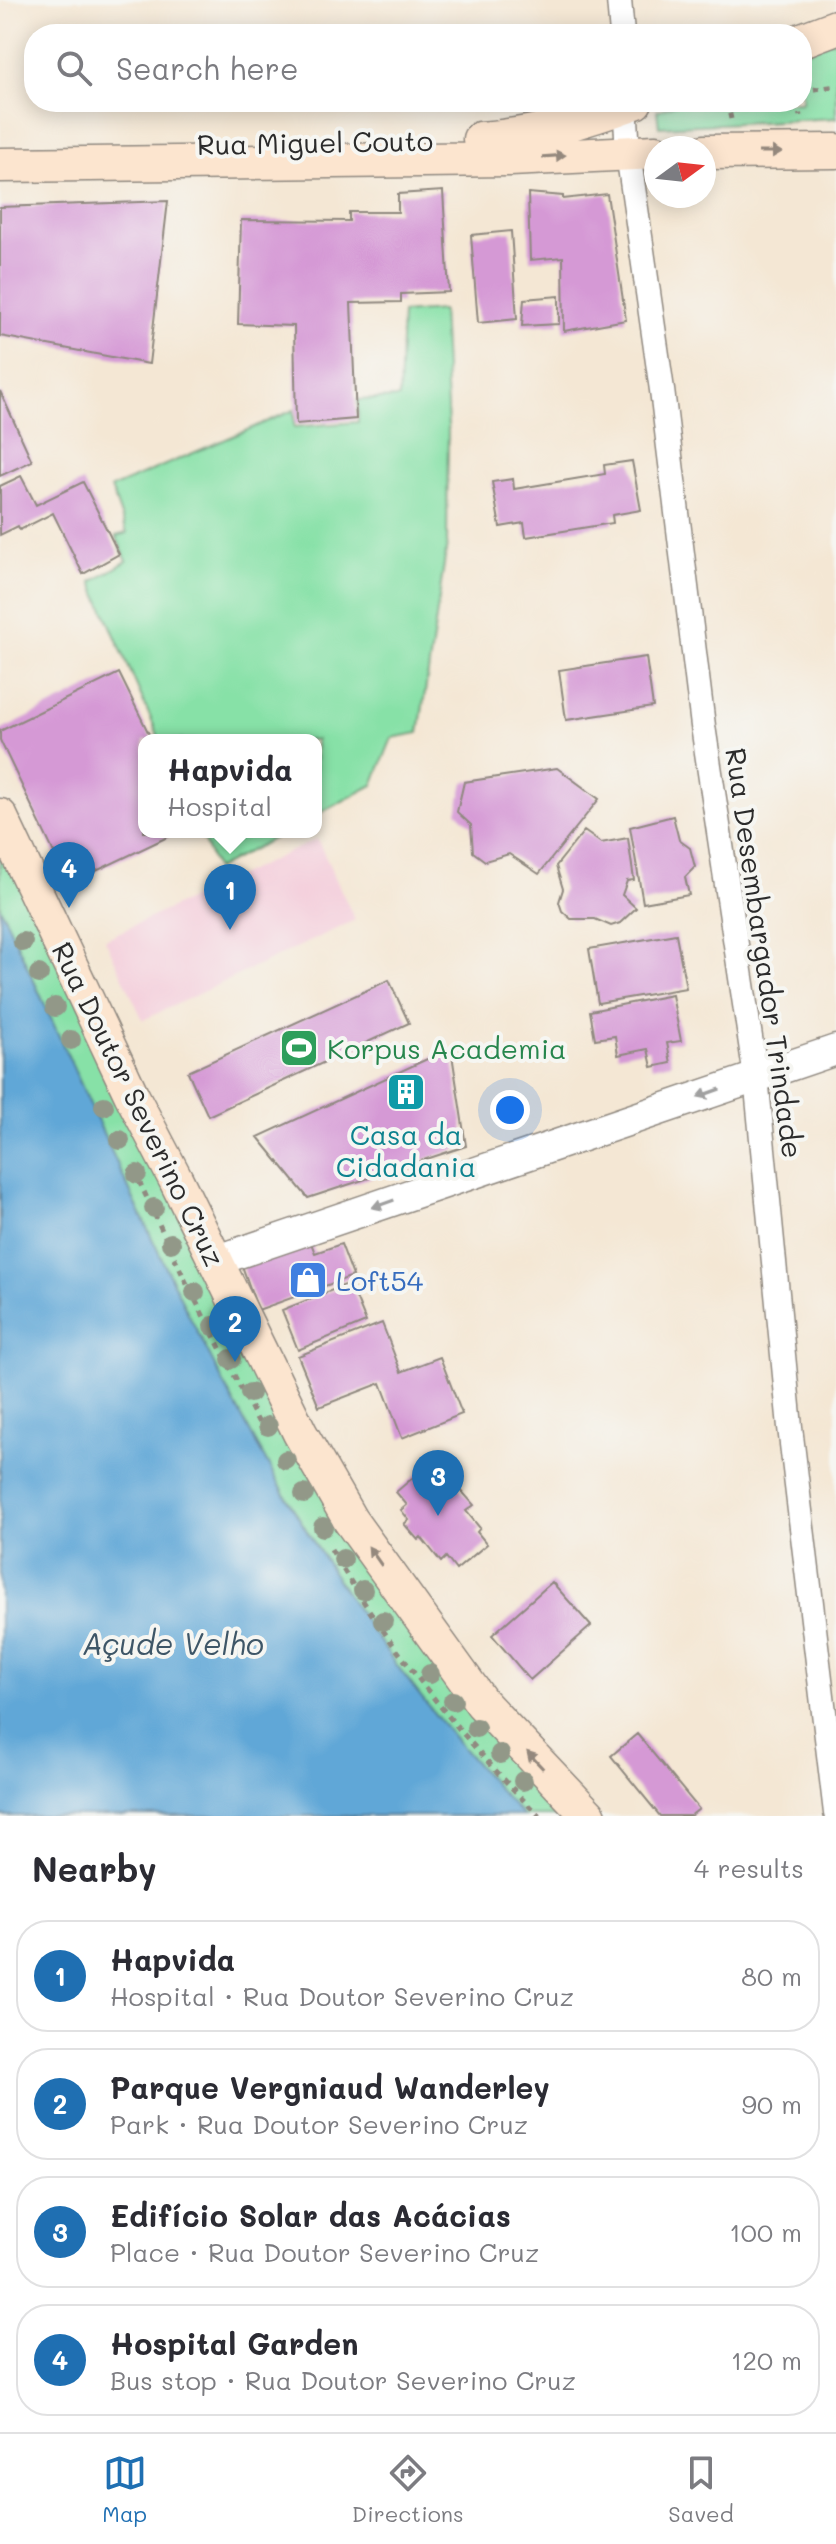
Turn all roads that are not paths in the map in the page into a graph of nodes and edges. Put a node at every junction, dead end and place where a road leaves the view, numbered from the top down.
1 (619, 0) edge
2 (621, 24) edge
3 (836, 27) edge
4 (812, 36) edge
5 (610, 112) edge
6 (631, 112) edge
7 (0, 149) edge
8 (836, 151) edge
9 (642, 152) edge
10 (716, 152) edge
11 (0, 165) edge
12 (0, 816) edge
13 (836, 1050) edge
14 (756, 1077) junction
15 (215, 1261) junction
16 (836, 1813) edge
17 (589, 1816) edge

1 - 2 street
3 - 4 main road
5 - 7 main road, Rua Miguel Couto
6 - 9 street, Rua Desembargador Trindade
10 -> 8 main road
11 -> 9 main road, Rua Miguel Couto
9 - 14 street, Rua Desembargador Trindade
12 - 15 main road, Rua Doutor Severino Cruz
13 - 14 street
14 -> 15 street
14 - 16 street, Rua Desembargador Trindade
17 -> 15 main road, Rua Doutor Severino Cruz

